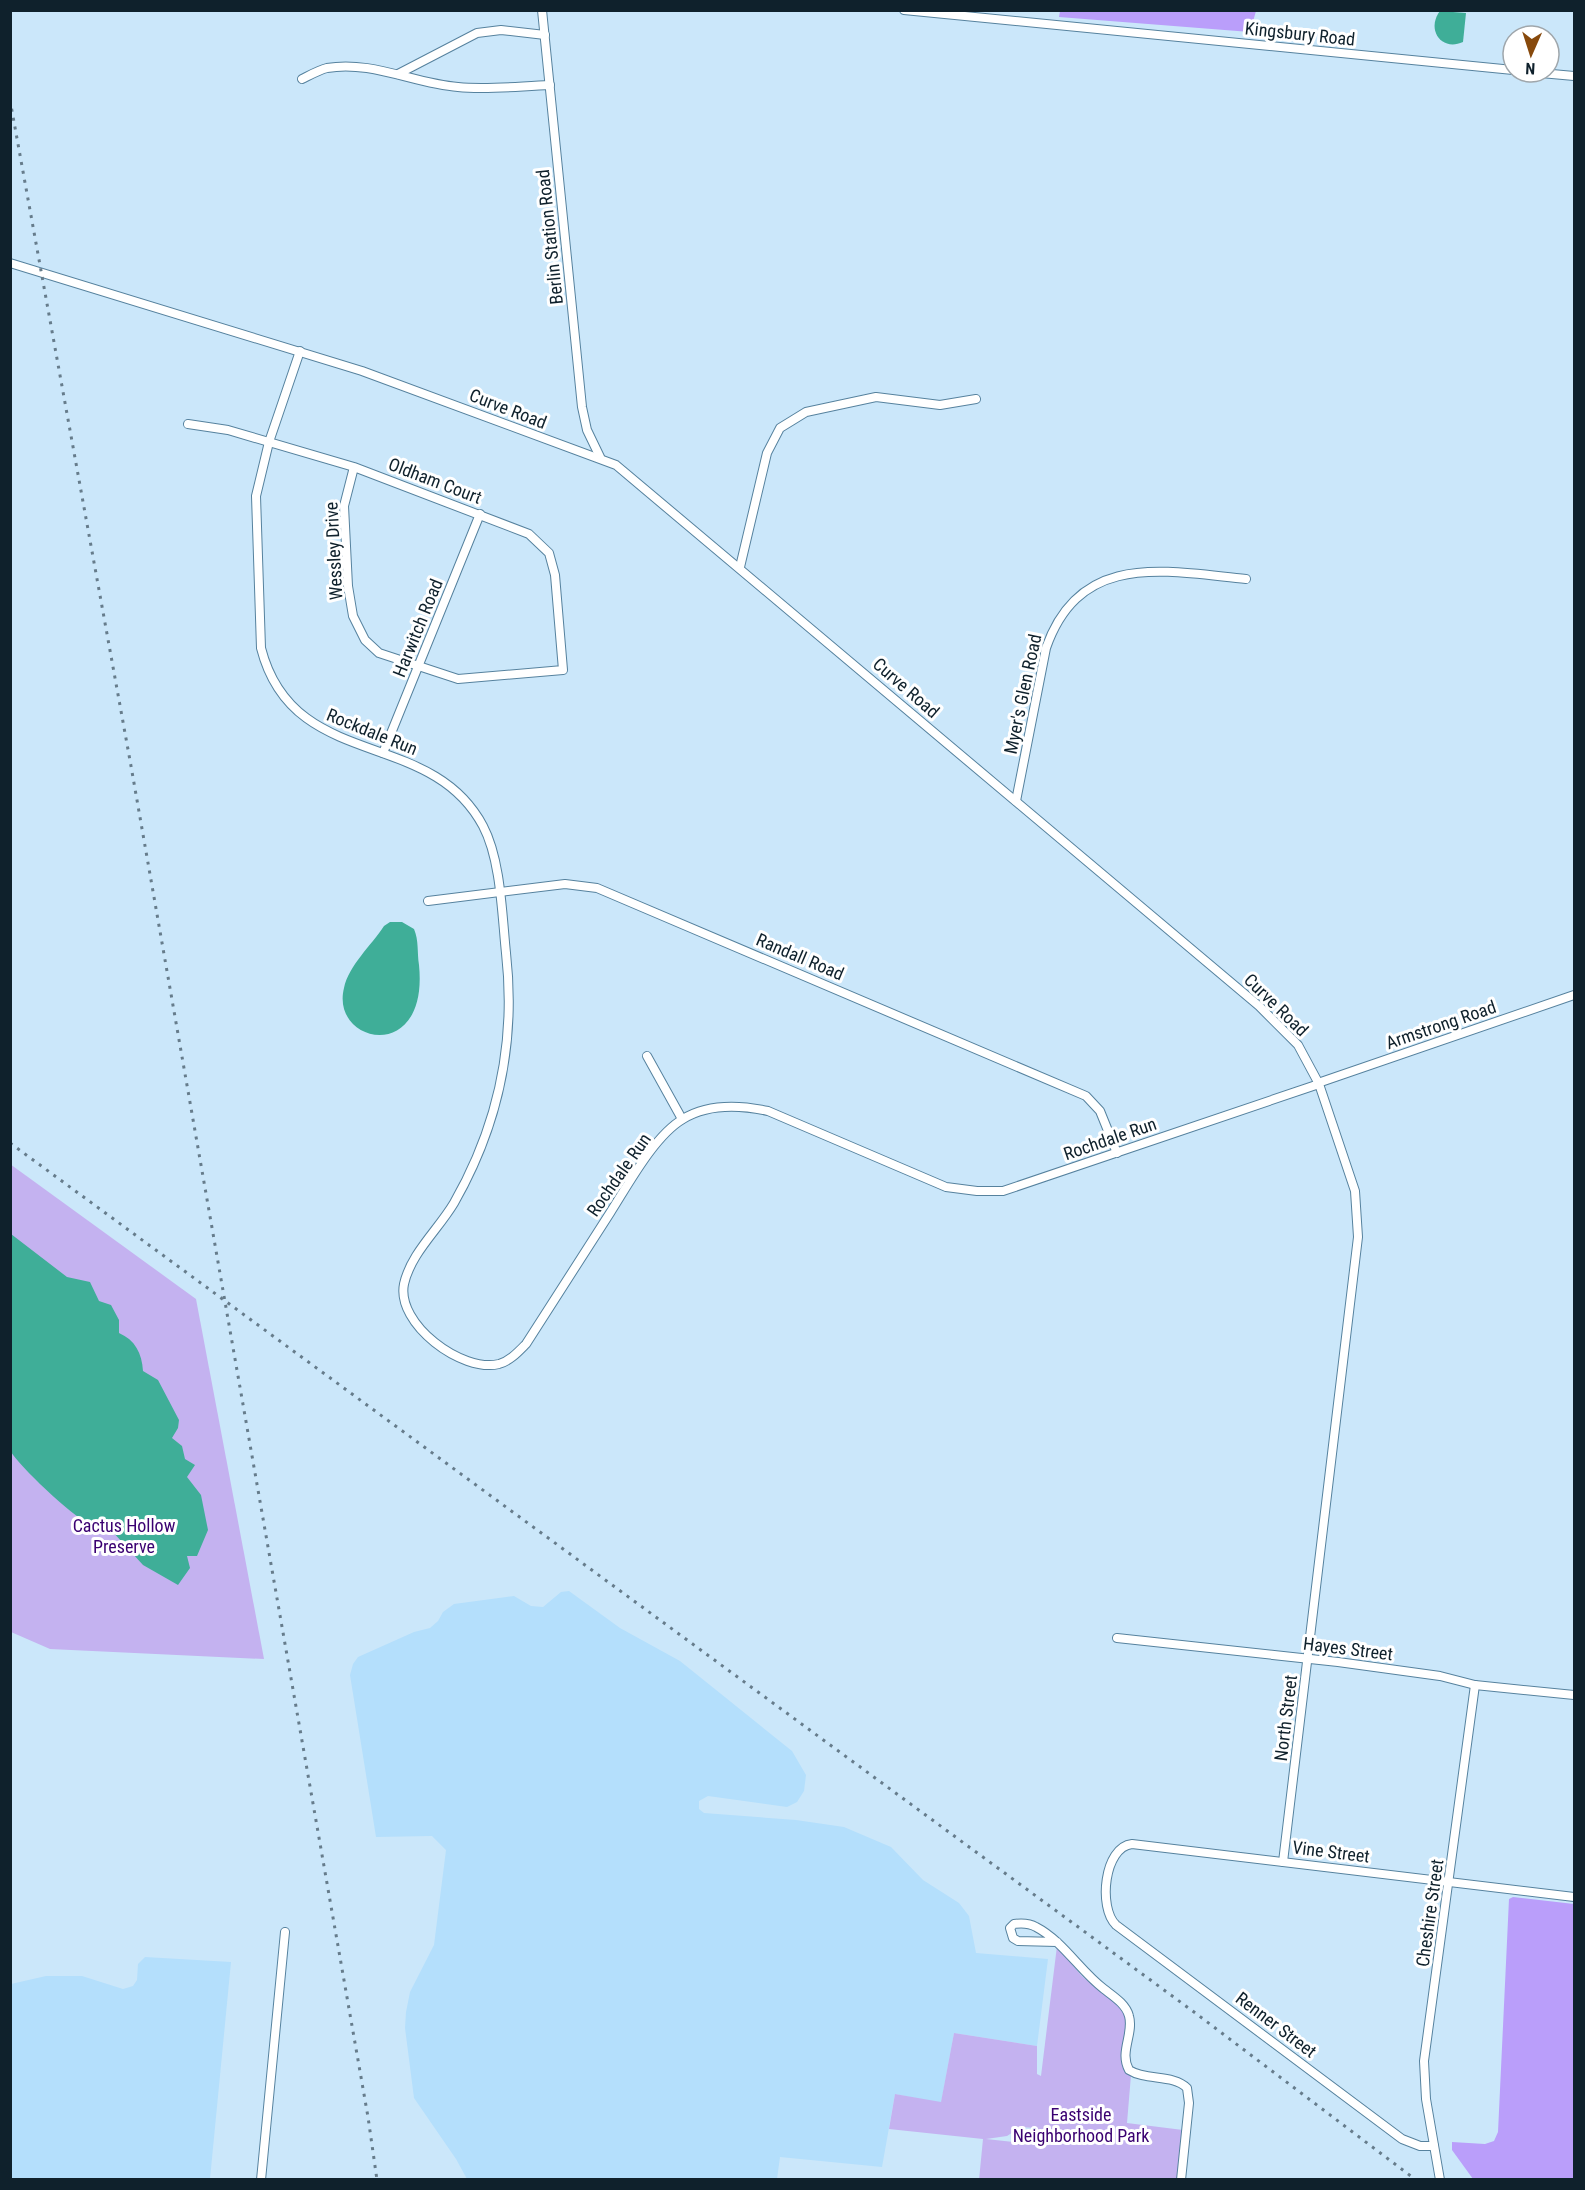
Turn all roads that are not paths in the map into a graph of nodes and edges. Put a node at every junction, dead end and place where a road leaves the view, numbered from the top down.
1 (542, 10) edge
2 (904, 10) edge
3 (545, 35) junction
4 (1501, 69) edge
5 (398, 74) junction
6 (302, 79) dead end
7 (550, 85) junction
8 (10, 263) edge
9 (300, 351) junction
10 (976, 399) dead end
11 (188, 424) dead end
12 (269, 442) junction
13 (600, 458) junction
14 (354, 467) junction
15 (480, 514) junction
16 (740, 567) junction
17 (1246, 579) dead end
18 (418, 667) junction
19 (563, 670) joint
20 (383, 753) junction
21 (1016, 801) junction
22 (498, 892) junction
23 (428, 901) dead end
24 (507, 955) joint
25 (1575, 995) edge
26 (647, 1056) dead end
27 (1319, 1084) junction
28 (682, 1119) junction
29 (1117, 1153) junction
30 (1326, 1506) joint
31 (1118, 1638) dead end
32 (1308, 1658) junction
33 (1475, 1685) junction
34 (1575, 1695) edge
35 (1283, 1862) junction
36 (1108, 1880) joint
37 (1450, 1882) junction
38 (1575, 1897) edge
39 (285, 1932) dead end
40 (1056, 1942) junction
41 (1434, 2146) junction
42 (261, 2180) edge
43 (1181, 2180) edge
44 (1440, 2180) edge

1 - 3 street, Berlin Station Road
2 - 4 street, Kingsbury Road
3 - 5 street
3 - 7 street, Berlin Station Road
5 - 6 street
5 - 7 street
7 - 13 street, Berlin Station Road
8 - 9 street, Curve Road
9 - 12 street, Rockdale Run
9 - 13 street, Curve Road
10 - 16 street
11 - 12 street, Oldham Court
12 - 14 street, Oldham Court
12 - 20 street, Rockdale Run
13 - 16 street, Curve Road
14 - 15 street, Oldham Court
14 - 18 street, Wessley Drive
15 - 18 street, Harwitch Road
15 - 19 street, Oldham Court
16 - 21 street, Curve Road
17 - 21 street, Myer's Glen Road
18 - 19 street, Wessley Drive
18 - 20 street, Harwitch Road
20 - 22 street, Rockdale Run
21 - 27 street, Curve Road
22 - 23 street, Randall Road
22 - 24 street, Rockdale Run
22 - 29 street, Randall Road
24 - 28 street, Rochdale Run
25 - 27 street, Armstrong Road
26 - 28 street
27 - 29 street, Rochdale Run
27 - 30 street, Curve Road
28 - 29 street, Rochdale Run
30 - 32 street, North Street
31 - 32 street, Hayes Street
32 - 33 street, Hayes Street
32 - 35 street, North Street
33 - 34 street, Hayes Street
33 - 37 street, Cheshire Street
35 - 36 street, Vine Street
35 - 37 street, Vine Street
36 - 41 street, Renner Street
37 - 38 street, Vine Street
37 - 41 street, Cheshire Street
39 - 42 street
40 - 40 street
40 - 43 street
41 - 44 street

